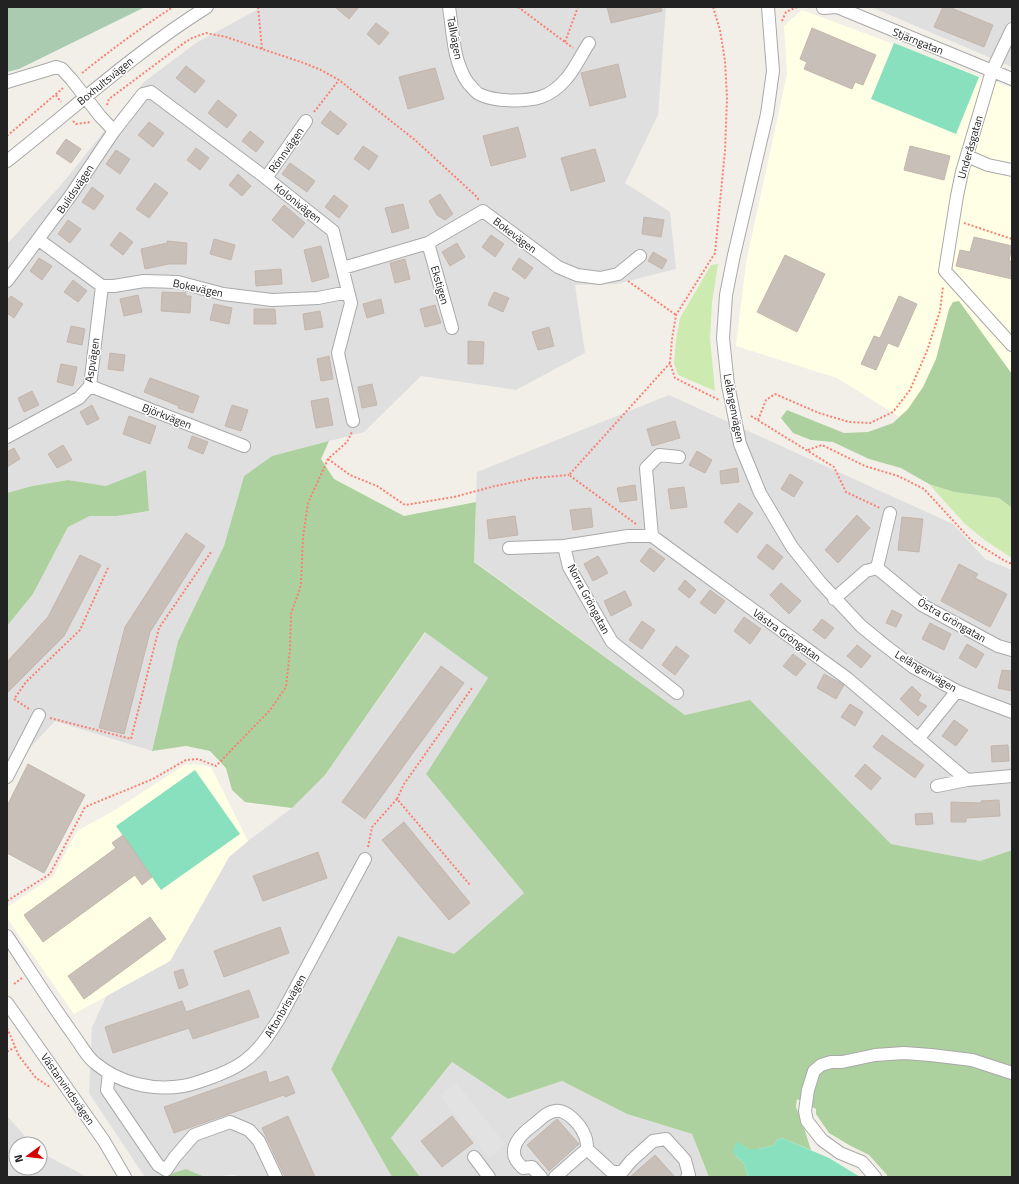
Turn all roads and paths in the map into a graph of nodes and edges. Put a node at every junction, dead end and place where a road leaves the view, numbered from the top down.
1 (172, 7) edge
2 (207, 7) edge
3 (258, 7) edge
4 (449, 7) edge
5 (518, 7) edge
6 (578, 7) edge
7 (713, 7) edge
8 (768, 7) edge
9 (797, 7) edge
10 (793, 8) dead end
11 (823, 8) dead end
12 (1012, 29) edge
13 (565, 42) junction
14 (589, 43) dead end
15 (262, 49) junction
16 (582, 55) junction
17 (992, 71) junction
18 (72, 80) junction
19 (339, 80) junction
20 (1012, 80) edge
21 (7, 82) edge
22 (85, 97) junction
23 (108, 107) dead end
24 (306, 121) joint
25 (114, 131) junction
26 (7, 136) edge
27 (967, 156) junction
28 (7, 160) edge
29 (1012, 170) edge
30 (266, 178) junction
31 (484, 211) junction
32 (960, 222) dead end
33 (1012, 239) edge
34 (39, 240) junction
35 (428, 243) junction
36 (640, 256) dead end
37 (342, 268) junction
38 (944, 271) junction
39 (618, 274) junction
40 (7, 281) edge
41 (102, 286) junction
42 (348, 292) junction
43 (676, 315) junction
44 (452, 328) dead end
45 (1012, 346) edge
46 (670, 363) junction
47 (90, 386) junction
48 (721, 402) dead end
49 (751, 416) dead end
50 (758, 420) junction
51 (354, 421) joint
52 (7, 437) edge
53 (244, 446) dead end
54 (808, 450) junction
55 (678, 457) dead end
56 (328, 459) junction
57 (569, 475) junction
58 (890, 513) joint
59 (652, 536) junction
60 (564, 546) junction
61 (509, 548) dead end
62 (211, 552) dead end
63 (1012, 564) edge
64 (108, 568) dead end
65 (877, 568) junction
66 (834, 599) junction
67 (1012, 650) edge
68 (472, 688) dead end
69 (957, 691) junction
70 (677, 693) dead end
71 (1012, 712) edge
72 (38, 715) junction
73 (918, 739) junction
74 (1012, 776) edge
75 (7, 777) edge
76 (967, 780) junction
77 (937, 786) dead end
78 (397, 799) junction
79 (365, 858) joint
80 (470, 886) dead end
81 (7, 901) edge
82 (7, 936) edge
83 (7, 1003) edge
84 (15, 1047) dead end
85 (7, 1052) edge
86 (109, 1072) junction
87 (1012, 1073) edge
88 (587, 1149) junction
89 (474, 1157) dead end
90 (623, 1175) edge
91 (125, 1177) edge
92 (276, 1177) edge
93 (490, 1177) edge
94 (541, 1177) edge
95 (555, 1177) edge
96 (687, 1177) edge
97 (876, 1177) edge

1 - 18 path
2 - 22 street, Boxhultsvägen
3 - 15 path
4 - 16 street, Tallvägen
5 - 13 path
6 - 13 path
7 - 43 path
8 - 66 street, Lelångenvägen
9 - 10 path
11 - 17 street, Stjärngatan
12 - 17 street, Underåsgatan
13 - 16 path
14 - 16 street, Tallvägen
15 - 19 path
15 - 23 path
17 - 20 street, Stjärngatan
17 - 27 street, Underåsgatan
18 - 21 street
18 - 22 street
18 - 26 path
19 - 24 path
19 - 31 path
22 - 25 street
22 - 28 street, Boxhultsvägen
24 - 30 street, Rönnvägen
25 - 30 street, Kolonivägen
25 - 34 street, Bulidsvägen
27 - 29 street
27 - 38 street, Underåsgatan
30 - 37 street, Kolonivägen
31 - 35 street, Bokevägen
31 - 39 street, Bokevägen
32 - 33 path
34 - 40 street, Bulidsvägen
34 - 41 street
35 - 37 street, Bokevägen
35 - 44 street, Ekstigen
36 - 39 street, Bokevägen
37 - 42 street, Kolonivägen
38 - 45 street
38 - 50 path
39 - 43 path
41 - 42 street, Bokevägen
41 - 47 street, Aspvägen
42 - 51 street, Kolonivägen
43 - 46 path
46 - 48 path
46 - 57 path
47 - 52 street, Aspvägen
47 - 53 street, Björkvägen
49 - 50 path
50 - 54 path
51 - 56 path
54 - 58 path
54 - 63 path
55 - 59 street
56 - 57 path
56 - 81 path
57 - 59 path
58 - 65 street
59 - 60 street
59 - 73 street, Västra Gröngatan
60 - 61 street
60 - 70 street, Norra Gröngatan
62 - 72 path
64 - 72 path
65 - 66 street
65 - 67 street, Östra Gröngatan
66 - 69 street, Lelångenvägen
68 - 78 path
69 - 71 street, Lelångenvägen
69 - 73 street
72 - 75 street
73 - 76 street, Västra Gröngatan
74 - 76 street
76 - 77 street
78 - 79 path
78 - 80 path
79 - 86 street, Aftonbrisvägen
82 - 86 street, Aftonbrisvägen
83 - 91 street, Västanvindsvägen
84 - 85 path
86 - 92 street
87 - 97 street
88 - 90 street
88 - 94 street
88 - 95 street
89 - 93 street
90 - 96 street

